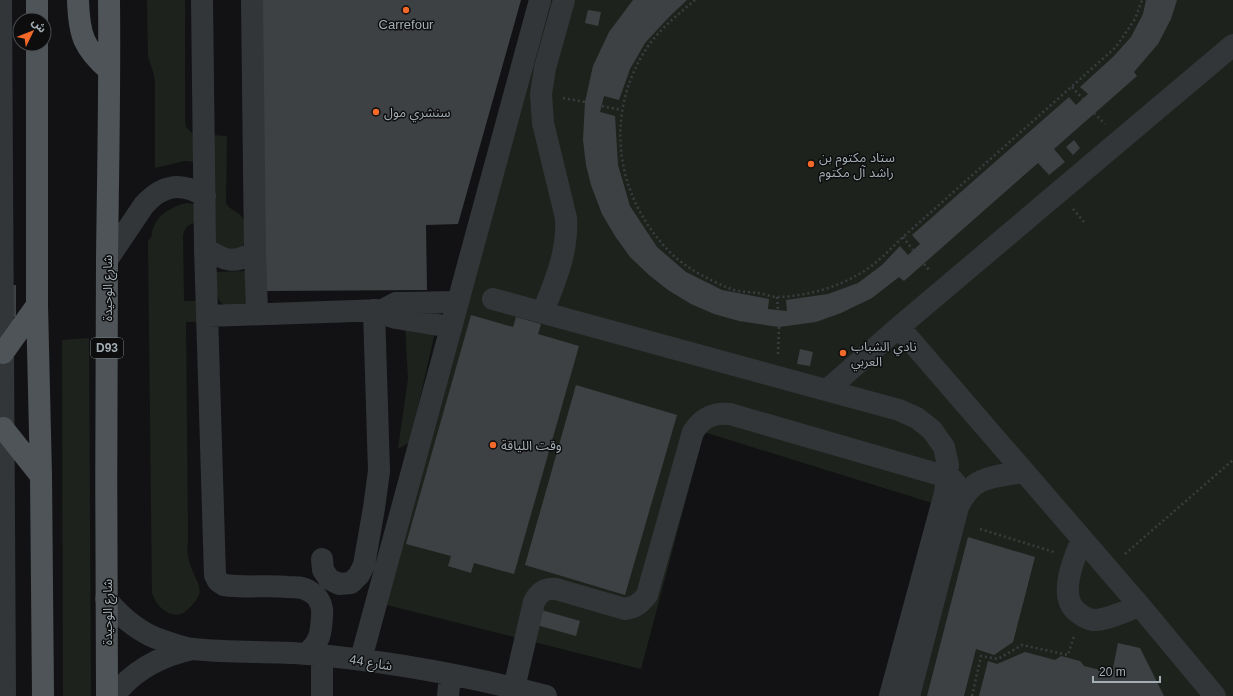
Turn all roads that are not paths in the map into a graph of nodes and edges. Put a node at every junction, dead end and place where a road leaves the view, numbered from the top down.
1 (1, 0) edge
2 (37, 0) edge
3 (78, 0) edge
4 (108, 0) edge
5 (202, 0) edge
6 (252, 0) edge
7 (540, 0) edge
8 (564, 0) edge
9 (37, 12) edge
10 (1233, 45) edge
11 (37, 52) edge
12 (109, 70) junction
13 (205, 196) junction
14 (205, 248) junction
15 (255, 251) junction
16 (107, 260) junction
17 (493, 299) dead end
18 (457, 302) junction
19 (37, 305) junction
20 (378, 310) junction
21 (543, 312) junction
22 (257, 314) junction
23 (207, 316) junction
24 (450, 327) junction
25 (898, 327) junction
26 (3, 353) junction
27 (827, 390) junction
28 (3, 428) junction
29 (1024, 472) junction
30 (41, 476) junction
31 (947, 477) junction
32 (962, 498) junction
33 (1082, 539) junction
34 (322, 558) dead end
35 (106, 599) junction
36 (1140, 606) junction
37 (192, 649) junction
38 (314, 655) junction
39 (361, 660) junction
40 (449, 686) edge
41 (514, 688) junction
42 (6, 696) edge
43 (43, 696) edge
44 (107, 696) edge
45 (114, 696) edge
46 (322, 696) edge
47 (546, 696) edge
48 (890, 696) edge
49 (909, 696) edge
50 (1215, 696) edge

1 - 26 street
2 - 9 main road
3 - 12 main road
4 - 12 main road, شارع الوحيدة / D93
5 - 13 street
6 - 15 street
7 - 18 street
8 - 21 street
10 - 25 street
11 - 19 main road
12 - 16 main road, شارع الوحيدة / D93
13 - 14 street
13 - 16 street
14 - 15 street
14 - 23 street
15 - 22 street
16 - 35 main road, شارع الوحيدة / D93
17 - 21 street
18 - 20 street
18 - 24 street
19 - 26 main road
19 - 30 main road
20 - 22 street
20 - 24 street
20 - 34 street
21 - 27 street
22 - 23 street
23 - 38 street
24 - 39 street
25 - 27 street
25 - 29 street
26 - 28 street
27 - 31 street
28 - 30 main road
28 - 42 street
29 - 32 street
29 - 33 street
30 - 43 main road
31 - 32 street
31 - 41 street
31 - 48 street
32 - 49 street
33 - 36 street
33 - 36 street
35 - 37 street, شارع 44
35 - 44 main road, شارع الوحيدة / D93
36 - 50 street
37 - 38 street, شارع 44
37 - 45 street, شارع 44
38 - 39 street, شارع 44
38 - 46 street
39 - 40 street, شارع 44
40 - 41 street, شارع 44
41 - 47 street, شارع 44

